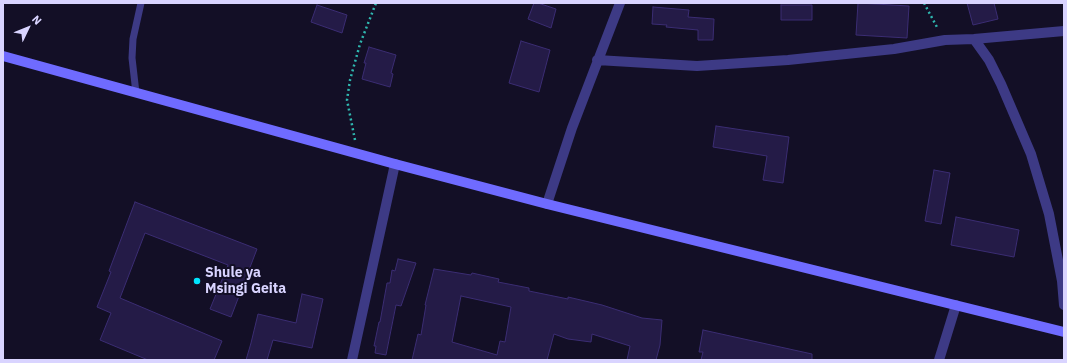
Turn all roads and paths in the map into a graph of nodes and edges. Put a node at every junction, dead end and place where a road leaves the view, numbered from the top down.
1 (141, 3) edge
2 (376, 3) edge
3 (620, 3) edge
4 (924, 3) edge
5 (1064, 31) edge
6 (974, 39) junction
7 (945, 40) junction
8 (3, 56) edge
9 (597, 60) junction
10 (136, 93) junction
11 (357, 153) junction
12 (395, 164) junction
13 (547, 204) junction
14 (956, 305) junction
15 (1064, 305) edge
16 (1064, 332) edge
17 (352, 360) edge
18 (939, 360) edge

1 - 10 lane
2 - 11 path
3 - 9 street
4 - 7 path
5 - 6 street
6 - 7 street
6 - 15 street
7 - 9 street
8 - 10 street
9 - 13 street
10 - 11 street
11 - 12 street
12 - 13 street
12 - 17 street
13 - 14 street
14 - 16 street
14 - 18 street

